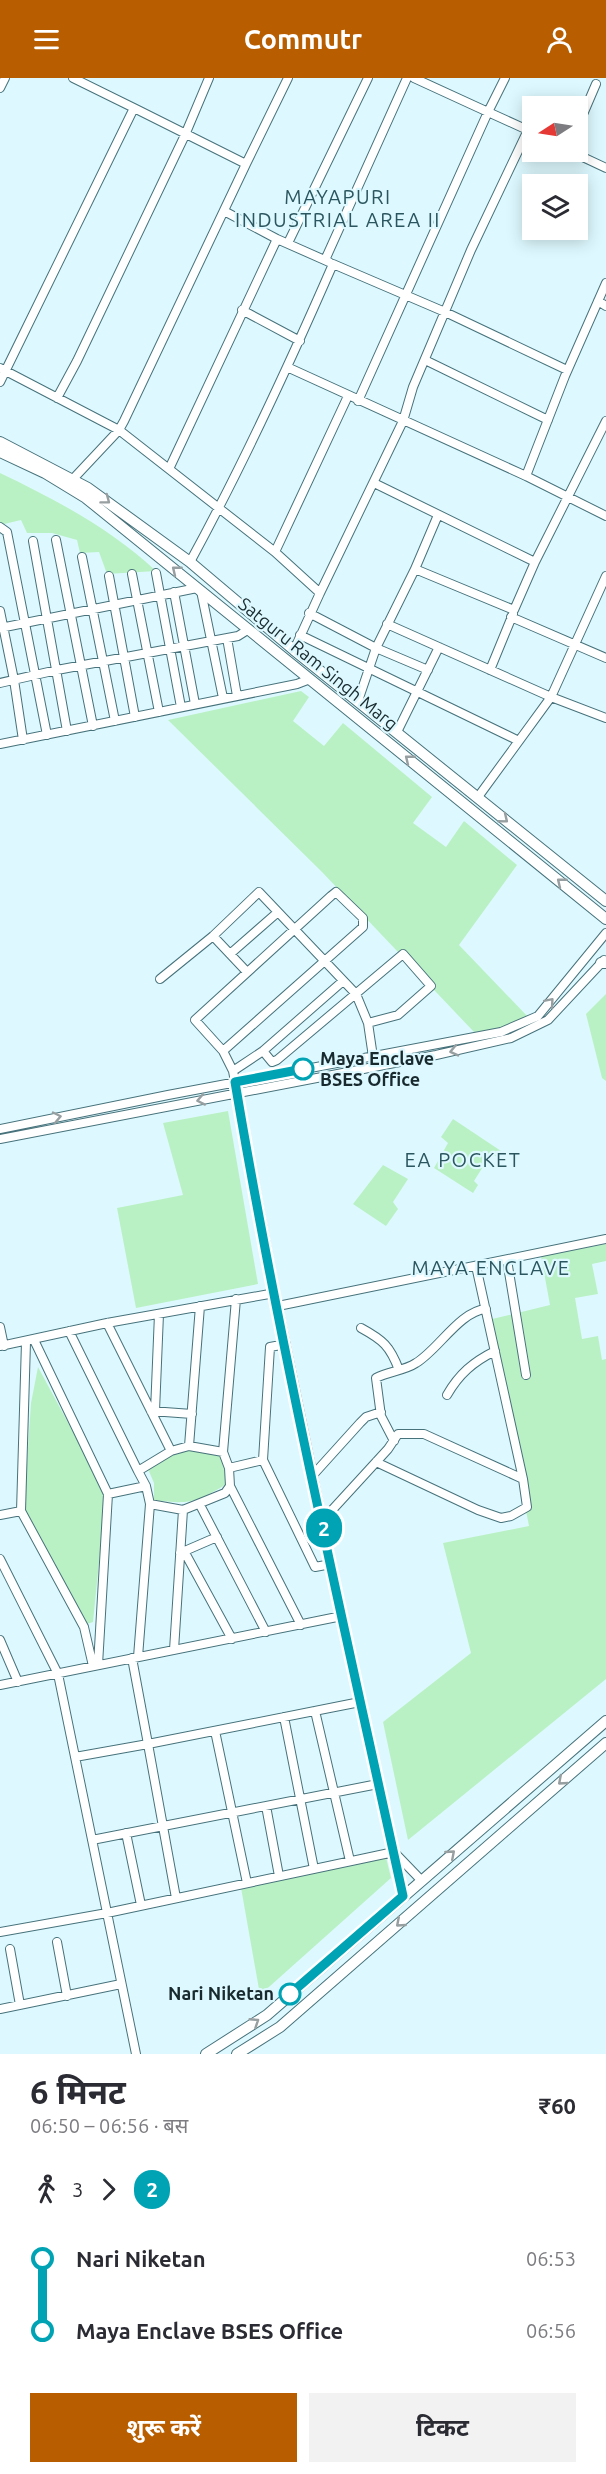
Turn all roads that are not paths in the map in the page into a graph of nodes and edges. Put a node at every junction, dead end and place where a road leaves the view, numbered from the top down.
1 (5, 78) edge
2 (73, 78) edge
3 (208, 78) edge
4 (288, 78) edge
5 (368, 78) edge
6 (407, 78) edge
7 (414, 78) edge
8 (505, 78) edge
9 (596, 84) dead end
10 (0, 88) edge
11 (588, 103) edge
12 (134, 108) junction
13 (489, 112) junction
14 (522, 127) edge
15 (185, 135) junction
16 (522, 147) edge
17 (588, 160) edge
18 (246, 164) junction
19 (606, 168) edge
20 (224, 211) junction
21 (277, 239) junction
22 (288, 243) junction
23 (329, 262) junction
24 (606, 283) edge
25 (406, 295) junction
26 (602, 304) edge
27 (242, 310) junction
28 (445, 312) junction
29 (300, 341) junction
30 (426, 360) junction
31 (287, 368) junction
32 (3, 369) edge
33 (567, 370) junction
34 (0, 382) edge
35 (348, 396) junction
36 (57, 398) junction
37 (358, 400) junction
38 (548, 420) junction
39 (403, 421) junction
40 (606, 421) edge
41 (119, 430) junction
42 (0, 442) edge
43 (0, 452) edge
44 (170, 469) junction
45 (526, 476) junction
46 (73, 479) junction
47 (374, 483) junction
48 (568, 497) junction
49 (219, 510) junction
50 (438, 515) junction
51 (606, 516) edge
52 (0, 527) edge
53 (56, 540) dead end
54 (33, 541) dead end
55 (275, 552) junction
56 (82, 558) dead end
57 (190, 562) junction
58 (536, 562) junction
59 (415, 569) junction
60 (156, 573) dead end
61 (132, 574) dead end
62 (109, 576) dead end
63 (605, 581) edge
64 (199, 589) junction
65 (174, 592) junction
66 (320, 593) junction
67 (160, 596) junction
68 (137, 601) junction
69 (115, 605) junction
70 (93, 609) junction
71 (0, 611) edge
72 (69, 613) junction
73 (309, 613) junction
74 (512, 614) junction
75 (48, 618) junction
76 (25, 623) junction
77 (387, 624) junction
78 (2, 628) edge
79 (249, 629) junction
80 (300, 635) junction
81 (227, 639) junction
82 (212, 641) junction
83 (576, 645) junction
84 (184, 646) junction
85 (439, 647) junction
86 (376, 648) junction
87 (170, 650) junction
88 (294, 650) junction
89 (148, 653) junction
90 (126, 658) junction
91 (606, 658) edge
92 (103, 662) junction
93 (80, 666) junction
94 (369, 666) junction
95 (57, 669) junction
96 (429, 670) junction
97 (490, 670) junction
98 (36, 675) junction
99 (310, 679) junction
100 (14, 680) junction
101 (0, 682) edge
102 (418, 691) junction
103 (237, 696) junction
104 (551, 697) junction
105 (223, 698) junction
106 (358, 701) junction
107 (195, 704) junction
108 (181, 707) junction
109 (159, 712) junction
110 (135, 717) junction
111 (606, 718) edge
112 (115, 721) junction
113 (93, 726) junction
114 (67, 731) junction
115 (397, 732) junction
116 (47, 735) junction
117 (23, 740) junction
118 (519, 741) junction
119 (0, 743) edge
120 (478, 797) junction
121 (606, 901) edge
122 (278, 912) junction
123 (606, 919) edge
124 (294, 929) junction
125 (606, 933) edge
126 (213, 936) junction
127 (230, 954) junction
128 (325, 961) junction
129 (604, 961) edge
130 (247, 972) junction
131 (160, 979) dead end
132 (343, 981) junction
133 (356, 994) junction
134 (368, 1023) junction
135 (223, 1051) junction
136 (263, 1051) junction
137 (373, 1056) junction
138 (233, 1071) junction
139 (235, 1082) junction
140 (237, 1093) junction
141 (0, 1130) edge
142 (0, 1139) edge
143 (606, 1239) edge
144 (507, 1260) junction
145 (476, 1266) junction
146 (275, 1293) junction
147 (236, 1299) junction
148 (201, 1306) junction
149 (278, 1306) junction
150 (486, 1309) junction
151 (159, 1314) junction
152 (107, 1323) junction
153 (0, 1327) edge
154 (361, 1328) dead end
155 (69, 1331) junction
156 (30, 1341) junction
157 (286, 1344) junction
158 (2, 1346) edge
159 (495, 1351) junction
160 (399, 1370) junction
161 (526, 1375) dead end
162 (447, 1395) dead end
163 (153, 1411) junction
164 (381, 1412) junction
165 (192, 1414) junction
166 (394, 1440) junction
167 (189, 1446) junction
168 (171, 1451) junction
169 (224, 1452) junction
170 (263, 1460) junction
171 (376, 1462) junction
172 (229, 1468) junction
173 (138, 1471) junction
174 (313, 1476) junction
175 (523, 1479) junction
176 (146, 1486) junction
177 (230, 1486) junction
178 (108, 1494) junction
179 (150, 1504) junction
180 (200, 1505) junction
181 (183, 1510) junction
182 (21, 1511) junction
183 (0, 1515) edge
184 (322, 1521) junction
185 (217, 1537) junction
186 (182, 1552) junction
187 (0, 1559) edge
188 (331, 1564) junction
189 (342, 1616) junction
190 (301, 1625) junction
191 (266, 1632) junction
192 (232, 1638) junction
193 (0, 1640) edge
194 (174, 1650) junction
195 (135, 1658) junction
196 (95, 1666) junction
197 (58, 1674) junction
198 (18, 1682) junction
199 (0, 1685) edge
200 (360, 1702) junction
201 (315, 1711) junction
202 (284, 1717) junction
203 (606, 1721) edge
204 (215, 1731) junction
205 (606, 1743) edge
206 (148, 1744) junction
207 (75, 1757) junction
208 (378, 1784) junction
209 (334, 1792) junction
210 (300, 1799) junction
211 (266, 1806) junction
212 (232, 1812) junction
213 (164, 1826) junction
214 (126, 1833) junction
215 (92, 1840) junction
216 (394, 1852) junction
217 (350, 1861) junction
218 (314, 1869) junction
219 (279, 1876) junction
220 (422, 1880) junction
221 (247, 1883) junction
222 (403, 1896) junction
223 (176, 1898) junction
224 (141, 1905) junction
225 (107, 1913) junction
226 (0, 1932) edge
227 (57, 1942) dead end
228 (10, 1949) dead end
229 (121, 1984) junction
230 (67, 1995) junction
231 (20, 2005) junction
232 (0, 2010) edge
233 (136, 2054) edge
234 (206, 2054) edge
235 (237, 2054) edge

1 - 10 street
2 - 12 street
3 - 15 street
4 - 18 street
5 - 22 street
6 - 23 street
7 - 13 street
8 - 13 street
9 - 11 street
12 - 15 street
12 - 32 street
13 - 14 street
13 - 25 street
15 - 18 street
15 - 36 street
16 - 28 street
17 - 19 street
18 - 20 street
20 - 21 street
20 - 41 street
21 - 22 street
21 - 27 street
22 - 23 street
23 - 25 street
23 - 29 street
24 - 26 street
25 - 28 street
25 - 37 street
26 - 33 street
27 - 29 street
27 - 44 street
28 - 30 street
28 - 33 street
29 - 31 street
30 - 38 street
30 - 39 street
31 - 35 street
31 - 49 street
32 - 34 street
32 - 36 street
33 - 38 street
35 - 37 street
35 - 55 street
36 - 41 street
37 - 39 street
38 - 45 street
39 - 45 street
39 - 47 street
40 - 48 street
41 - 44 street
41 - 46 street
42 - 46 main road, Satguru Ram Singh Marg
64 -> 43 main road, Satguru Ram Singh Marg
44 - 49 street
45 - 48 street
46 -> 57 main road, Satguru Ram Singh Marg
47 - 50 street
47 - 66 street
48 - 51 street
48 - 58 street
49 - 55 street
49 - 57 street
50 - 58 street
50 - 59 street
52 - 76 street
53 - 72 street
54 - 75 street
55 - 66 street
56 - 70 street
57 - 88 main road, Satguru Ram Singh Marg
58 - 74 street
59 - 74 street
59 - 77 street
60 - 67 street
61 - 68 street
62 - 69 street
63 - 83 street
64 - 65 street
64 - 79 main road, Satguru Ram Singh Marg
64 - 82 street
65 - 67 street
65 - 84 street
66 - 73 street
67 - 68 street
67 - 87 street
68 - 69 street
68 - 89 street
69 - 70 street
69 - 90 street
70 - 72 street
70 - 92 street
71 - 78 street
72 - 75 street
72 - 93 street
73 - 80 street
73 - 86 street
74 - 83 street
74 - 97 street
75 - 76 street
75 - 95 street
76 - 78 street
76 - 98 street
77 - 85 street
77 - 86 street
78 - 100 street
79 - 81 street
79 - 99 main road, Satguru Ram Singh Marg
80 - 88 street
80 - 94 street
81 - 82 street
81 - 103 street
82 - 84 street
82 - 105 street
83 - 91 street
83 - 104 street
84 - 87 street
84 - 107 street
85 - 96 street
85 - 97 street
86 - 94 street
86 - 96 street
87 - 89 street
87 - 108 street
88 - 106 main road, Satguru Ram Singh Marg
89 - 90 street
89 - 109 street
90 - 92 street
90 - 110 street
92 - 93 street
92 - 112 street
93 - 95 street
93 - 113 street
94 - 102 street
94 - 106 street
95 - 98 street
95 - 114 street
96 - 102 street
97 - 104 street
98 - 100 street
98 - 116 street
99 - 103 street
123 -> 99 main road, Satguru Ram Singh Marg
100 - 101 street
100 - 117 street
102 - 115 street
102 - 118 street
103 - 105 street
104 - 111 street
104 - 118 street
105 - 107 street
106 - 115 main road, Satguru Ram Singh Marg
107 - 108 street
108 - 109 street
109 - 110 street
110 - 112 street
112 - 113 street
113 - 114 street
114 - 116 street
115 - 120 main road, Satguru Ram Singh Marg
116 - 117 street
117 - 119 street
118 - 120 street
120 -> 121 main road, Satguru Ram Singh Marg
122 - 124 street
122 - 126 street
122 - 127 street
124 - 128 street
124 - 128 street
124 - 130 street
137 -> 125 street
126 - 127 street
126 - 131 street
127 - 130 street
128 - 132 street
128 - 135 street
129 -> 140 street
130 - 135 street
132 - 133 street
132 - 136 street
133 - 134 street
133 - 134 street
133 - 136 street
134 - 137 street
135 - 138 street
136 - 138 street
137 - 139 street
138 - 139 street
139 - 140 street
141 -> 139 street
140 -> 142 street
140 - 146 street
143 - 144 street
144 - 145 street
144 - 161 street
145 - 149 street
145 - 150 street
146 - 147 street
146 - 149 street
147 - 148 street
147 - 169 street
148 - 151 street
148 - 165 street
149 - 157 street
150 - 159 street
150 - 160 street
151 - 152 street
151 - 163 street
152 - 155 street
152 - 163 street
153 - 158 street
154 - 160 street
155 - 156 street
155 - 173 street
156 - 158 street
156 - 178 street
156 - 182 street
157 - 170 street
157 - 174 street
159 - 162 street
159 - 175 street
160 - 164 street
163 - 165 street
163 - 168 street
164 - 166 street
164 - 174 street
165 - 167 street
166 - 171 street
166 - 175 street
167 - 168 street
167 - 169 street
168 - 173 street
169 - 172 street
170 - 172 street
170 - 188 street
171 - 175 street
171 - 184 street
172 - 177 street
173 - 176 street
174 - 184 street
176 - 178 street
176 - 179 street
177 - 180 street
177 - 190 street
178 - 196 street
179 - 181 street
179 - 195 street
180 - 181 street
180 - 185 street
181 - 186 street
182 - 183 street
182 - 196 street
184 - 188 street
185 - 186 street
185 - 191 street
186 - 192 street
186 - 194 street
187 - 197 street
188 - 189 street
189 - 190 street
189 - 200 street
190 - 191 street
191 - 192 street
192 - 194 street
193 - 198 street
194 - 195 street
195 - 196 street
195 - 206 street
196 - 197 street
197 - 198 street
197 - 207 street
198 - 199 street
200 - 201 street
200 - 208 street
201 - 202 street
201 - 209 street
202 - 204 street
202 - 210 street
220 -> 203 main road
204 - 206 street
204 - 212 street
205 -> 235 main road
206 - 207 street
206 - 213 street
207 - 215 street
208 - 209 street
208 - 216 street
209 - 210 street
209 - 217 street
210 - 211 street
210 - 218 street
211 - 212 street
211 - 219 street
212 - 213 street
212 - 221 street
213 - 214 street
213 - 223 street
214 - 215 street
214 - 224 street
215 - 225 street
216 - 217 street
216 - 220 street
216 - 222 street
217 - 218 street
218 - 219 street
219 - 221 street
220 - 222 main road
221 - 223 street
234 -> 222 main road
223 - 224 street
224 - 225 street
225 - 226 street
225 - 229 street
227 - 230 street
228 - 231 street
229 - 230 street
229 - 233 street
230 - 231 street
231 - 232 street

